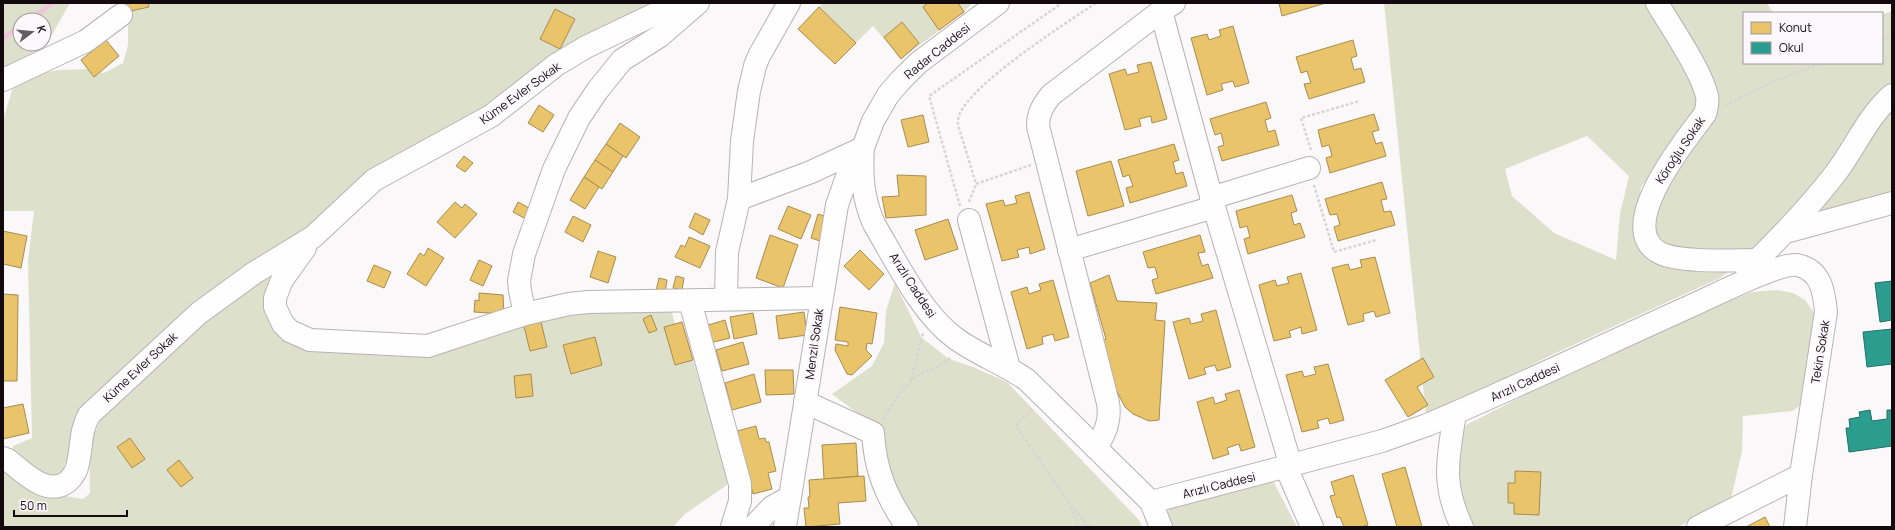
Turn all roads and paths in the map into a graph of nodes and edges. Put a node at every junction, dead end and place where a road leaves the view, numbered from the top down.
1 (678, 3) edge
2 (698, 3) edge
3 (789, 3) edge
4 (998, 3) edge
5 (1062, 3) edge
6 (1096, 3) edge
7 (1657, 3) edge
8 (1167, 7) edge
9 (121, 15) dead end
10 (1819, 64) edge
11 (3, 80) edge
12 (1892, 95) edge
13 (1360, 101) dead end
14 (1705, 114) junction
15 (863, 148) junction
16 (1047, 160) junction
17 (1309, 168) junction
18 (976, 184) junction
19 (738, 199) junction
20 (1213, 202) junction
21 (1892, 203) edge
22 (966, 217) junction
23 (1786, 232) junction
24 (312, 237) junction
25 (1376, 240) dead end
26 (1069, 250) junction
27 (1757, 260) junction
28 (1727, 290) junction
29 (821, 298) junction
30 (726, 300) junction
31 (690, 301) junction
32 (525, 314) junction
33 (930, 314) junction
34 (965, 344) junction
35 (1009, 368) junction
36 (911, 381) junction
37 (1046, 396) junction
38 (805, 402) junction
39 (1456, 413) junction
40 (873, 433) junction
41 (1096, 448) junction
42 (3, 458) edge
43 (1289, 467) junction
44 (1801, 475) junction
45 (790, 497) junction
46 (1151, 502) junction
47 (1069, 503) junction
48 (785, 526) dead end
49 (732, 527) edge
50 (752, 527) edge
51 (907, 527) edge
52 (1079, 527) edge
53 (1088, 527) edge
54 (1161, 527) edge
55 (1312, 527) edge
56 (1462, 527) edge
57 (1698, 527) edge
58 (1795, 527) edge

1 - 24 street, Küme Evler Sokak
2 - 32 street
3 - 19 street
4 - 15 street, Radar Caddesi
5 - 22 path
6 - 18 path
7 - 14 street, Köroğlu Sokak
8 - 16 street
8 - 20 street
9 - 11 street
10 - 14 path
12 - 23 street
13 - 17 path
14 - 27 street, Köroğlu Sokak
15 - 19 street
15 - 29 street, Menzil Sokak
15 - 33 street, Arızlı Caddesi
16 - 18 path
16 - 26 street
17 - 20 street
17 - 25 path
18 - 22 path
19 - 30 street
20 - 26 street
20 - 43 street
21 - 23 street
22 - 35 street
23 - 27 street
24 - 32 street, Küme Evler Sokak
24 - 42 street, Küme Evler Sokak
26 - 41 street
27 - 28 street
28 - 39 street, Arızlı Caddesi
28 - 44 street, Tekin Sokak
29 - 30 street, Küme Evler Sokak
29 - 38 street, Menzil Sokak
30 - 31 street, Küme Evler Sokak
31 - 32 street, Küme Evler Sokak
31 - 49 street
33 - 34 street, Arızlı Caddesi
33 - 36 path
34 - 35 street, Arızlı Caddesi
34 - 36 path
35 - 37 street, Arızlı Caddesi
36 - 40 path
37 - 41 street, Arızlı Caddesi
37 - 47 path
38 - 40 street
38 - 45 street, Menzil Sokak
39 - 43 street, Arızlı Caddesi
39 - 56 street
40 - 51 street
41 - 46 street, Arızlı Caddesi
43 - 46 street, Arızlı Caddesi
43 - 55 street
44 - 57 street
44 - 58 street, Tekin Sokak
45 - 48 street, Menzil Sokak
45 - 50 street
46 - 54 street
47 - 52 path
47 - 53 path

